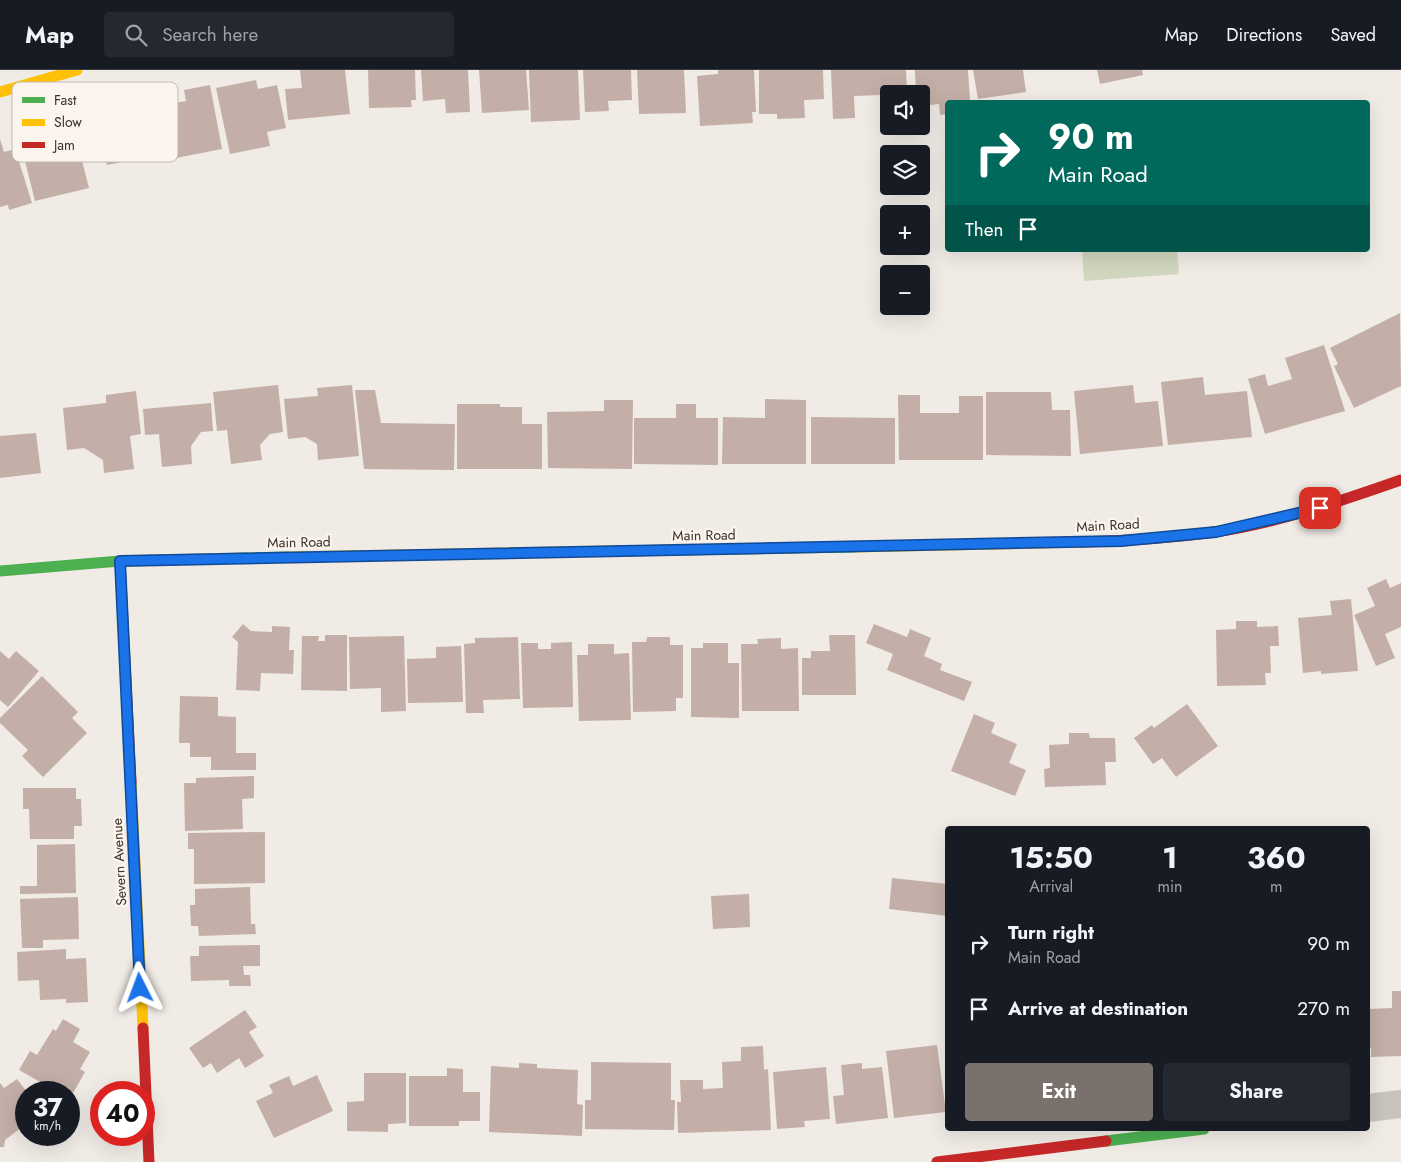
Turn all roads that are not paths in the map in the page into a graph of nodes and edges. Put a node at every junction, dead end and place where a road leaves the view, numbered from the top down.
1 (77, 70) edge
2 (35, 82) edge
3 (1401, 480) edge
4 (120, 561) junction
5 (0, 571) edge
6 (1401, 1104) edge
7 (1370, 1108) edge
8 (1188, 1131) edge
9 (149, 1162) edge
10 (937, 1162) edge

1 - 2 main road
3 - 4 main road, Main Road
4 - 5 main road, Main Road
4 - 9 main road, Severn Avenue
6 - 7 street
8 - 10 main road

